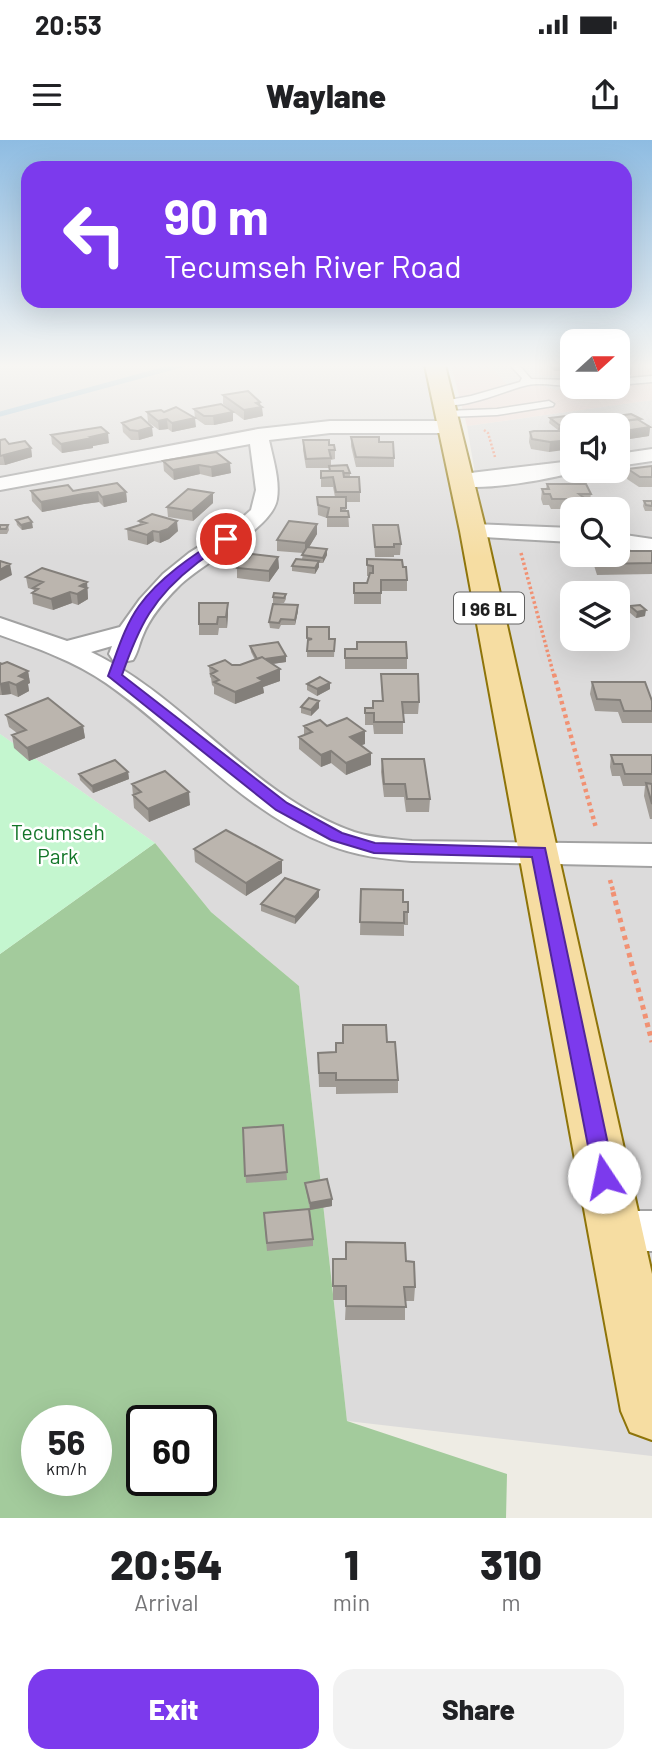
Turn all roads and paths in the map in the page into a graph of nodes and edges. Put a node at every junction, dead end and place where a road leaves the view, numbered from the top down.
1 (308, 429) edge
2 (450, 429) edge
3 (483, 429) edge
4 (258, 435) junction
5 (652, 455) edge
6 (630, 458) edge
7 (560, 469) edge
8 (501, 478) junction
9 (462, 480) junction
10 (0, 484) edge
11 (473, 531) junction
12 (515, 531) junction
13 (560, 534) edge
14 (630, 543) edge
15 (652, 546) edge
16 (0, 626) edge
17 (130, 634) junction
18 (66, 650) junction
19 (114, 676) junction
20 (539, 852) junction
21 (603, 855) junction
22 (652, 855) edge
23 (652, 1042) edge
24 (634, 1231) edge
25 (652, 1411) edge

1 - 4 street
2 - 9 main road, I 96 BL
3 - 8 path
4 - 10 street
4 - 17 street
5 - 6 street
7 - 8 street
8 - 9 street
9 - 11 main road, I 96 BL
11 - 12 street
11 - 20 main road, I 96 BL
12 - 13 street
12 - 21 path
14 - 15 street
16 - 18 street
17 - 18 street
17 - 19 street
18 - 19 street
19 - 20 street
20 - 21 street
20 - 24 main road, I 96 BL
21 - 22 street
21 - 23 path
24 - 25 main road, I 96 BL

